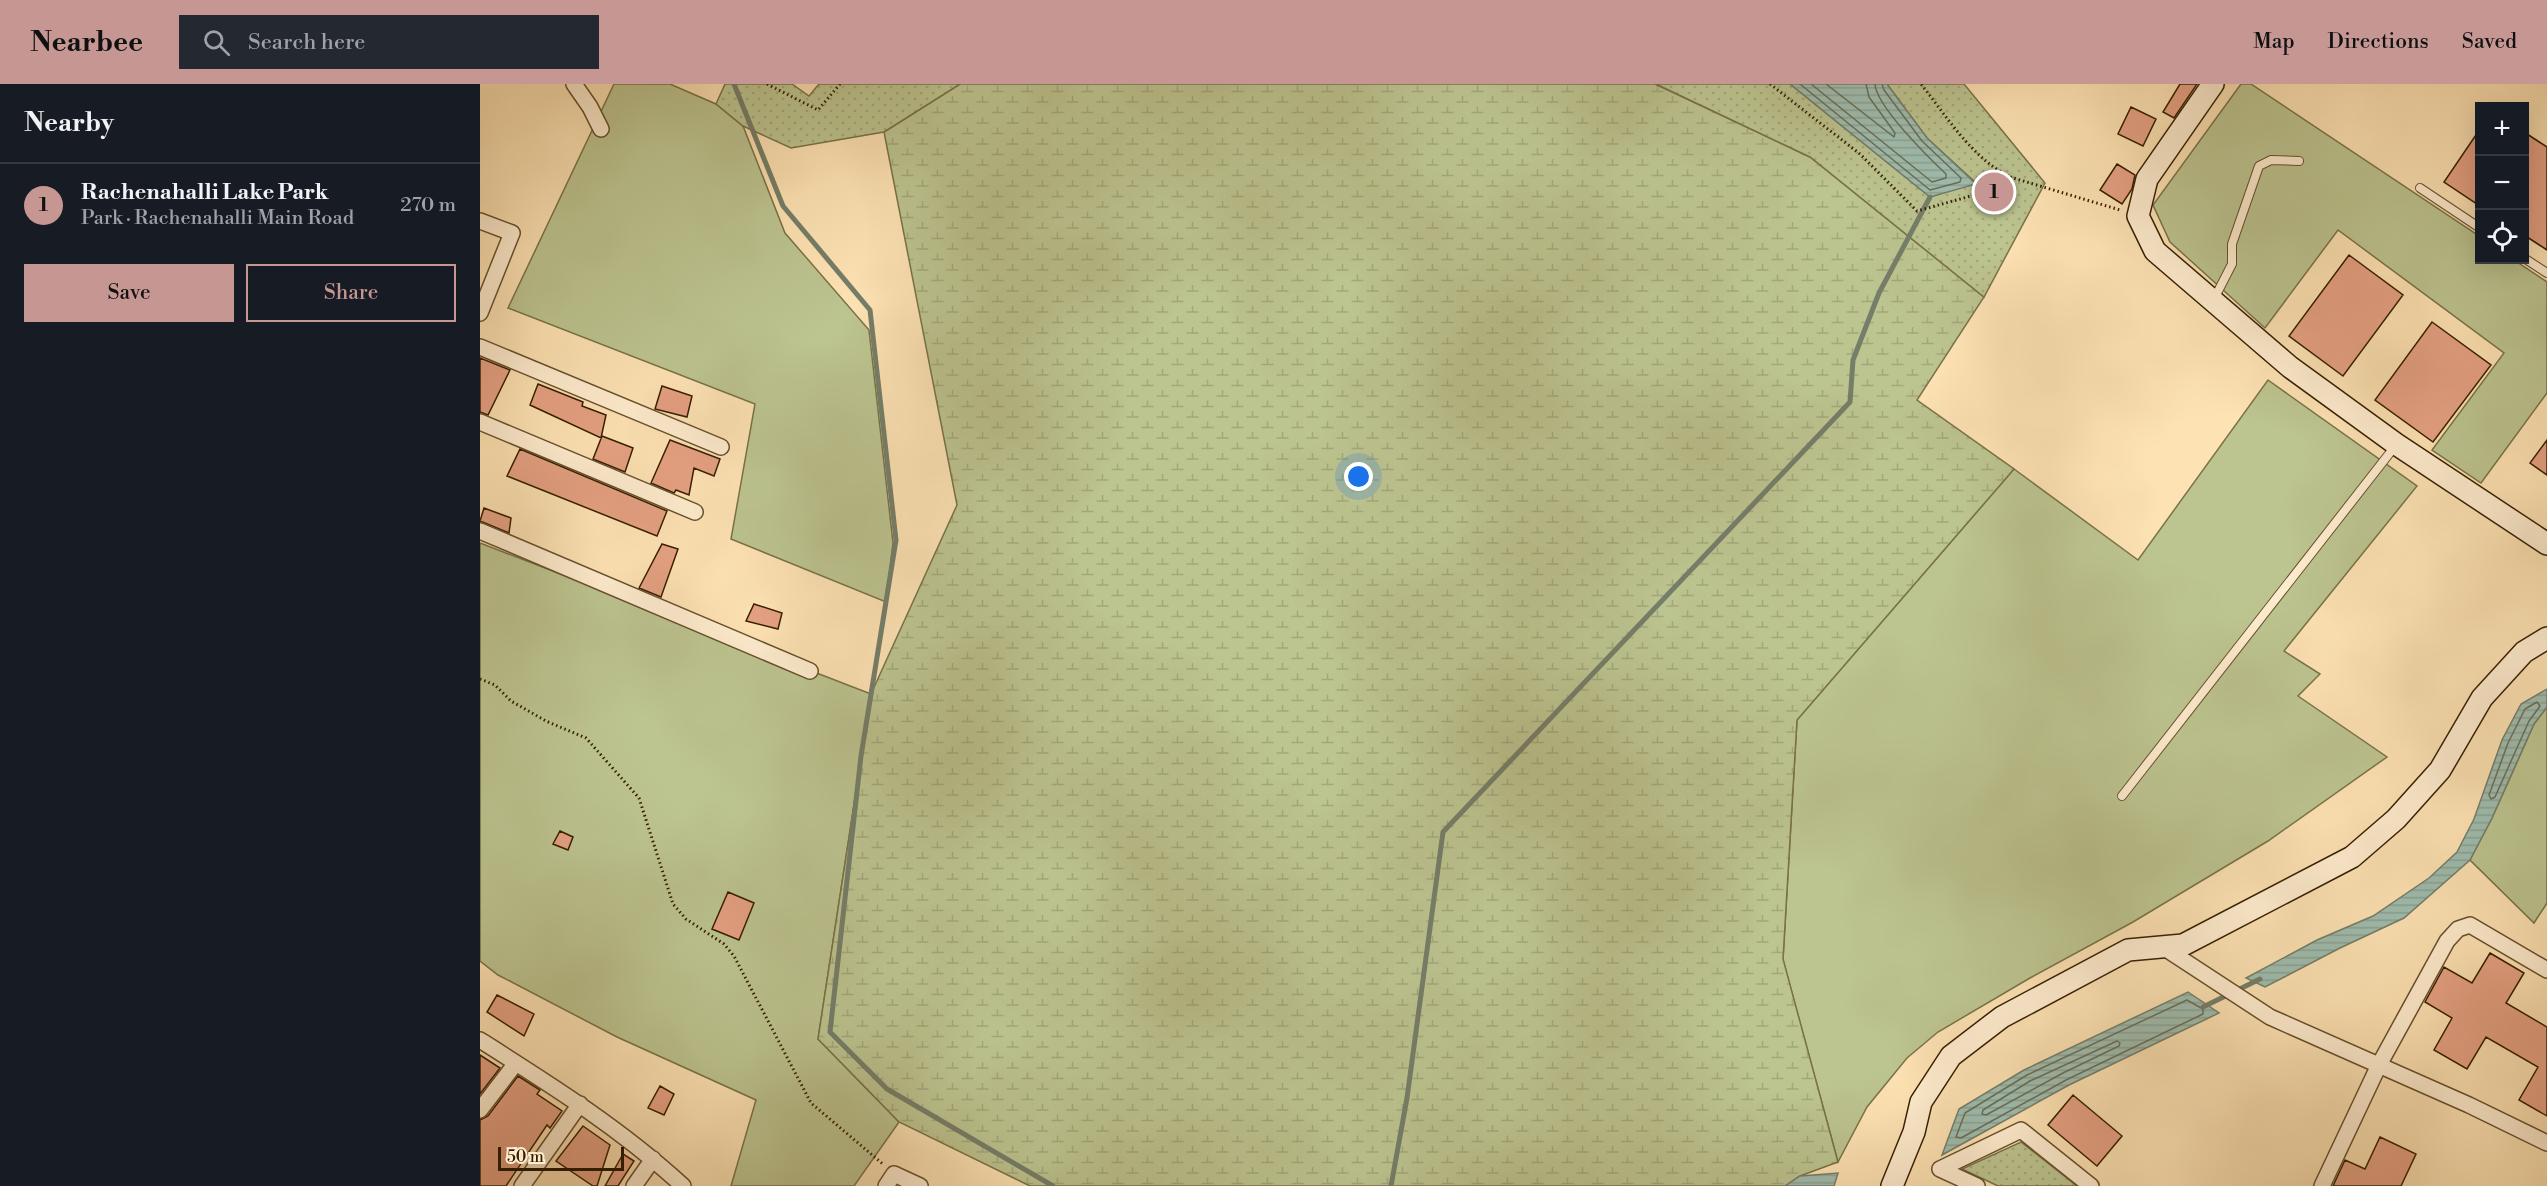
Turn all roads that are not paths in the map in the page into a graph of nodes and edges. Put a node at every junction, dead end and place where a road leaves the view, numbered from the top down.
1 (574, 84) edge
2 (2213, 84) edge
3 (601, 129) dead end
4 (2299, 161) dead end
5 (2420, 188) dead end
6 (480, 221) edge
7 (2475, 225) edge
8 (2529, 261) edge
9 (2547, 273) edge
10 (2213, 301) junction
11 (480, 313) edge
12 (480, 347) edge
13 (480, 422) edge
14 (2396, 444) junction
15 (721, 447) dead end
16 (695, 512) dead end
17 (480, 531) edge
18 (2547, 544) edge
19 (2547, 638) edge
20 (810, 671) dead end
21 (2122, 796) dead end
22 (2163, 947) junction
23 (2547, 970) edge
24 (480, 1040) edge
25 (516, 1063) junction
26 (2379, 1065) junction
27 (580, 1104) junction
28 (480, 1110) edge
29 (2547, 1143) edge
30 (653, 1159) junction
31 (890, 1180) edge
32 (522, 1186) edge
33 (634, 1186) edge
34 (683, 1186) edge
35 (920, 1186) edge
36 (1892, 1186) edge
37 (1977, 1186) edge
38 (2091, 1186) edge
39 (2322, 1186) edge

1 - 3 street
2 - 10 street
4 - 10 lane
5 - 7 lane
6 - 11 street
8 - 9 lane
10 - 14 street
12 - 15 street
13 - 16 street
14 - 18 street
14 - 21 lane
17 - 20 street
19 - 22 street
22 - 26 street
22 - 36 street
23 - 26 street
24 - 25 street
25 - 27 street
25 - 28 street
26 - 29 street
26 - 39 street
27 - 30 street
27 - 32 street
30 - 33 street
30 - 34 street
31 - 35 street
37 - 38 street

